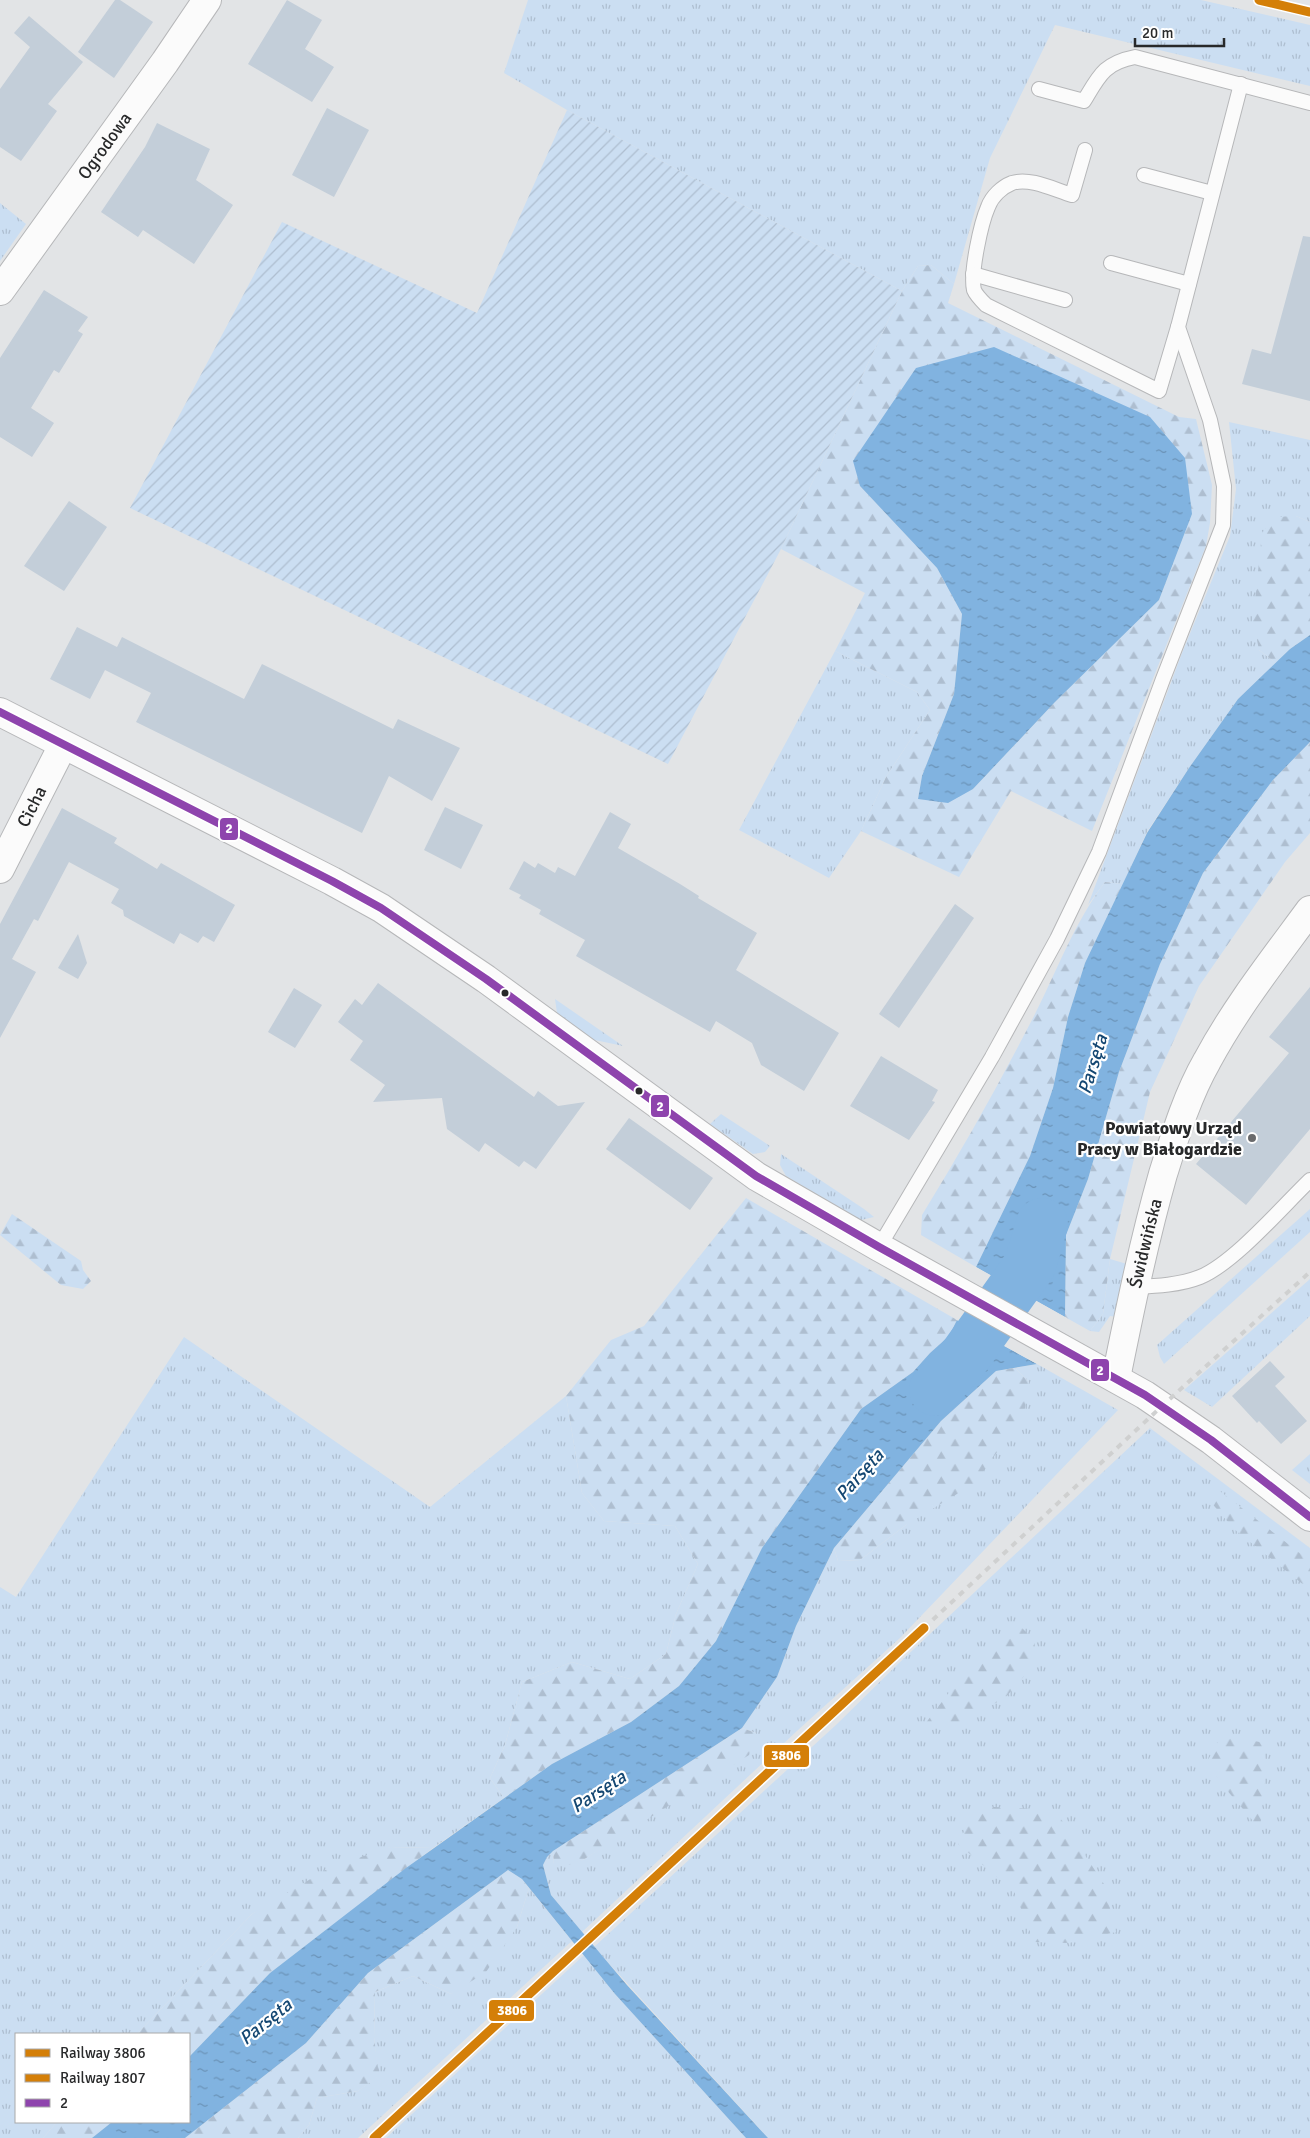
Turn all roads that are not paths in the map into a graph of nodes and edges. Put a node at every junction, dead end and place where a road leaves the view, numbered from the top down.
1 (207, 0) edge
2 (1241, 84) junction
3 (1039, 89) dead end
4 (1310, 103) edge
5 (1085, 150) dead end
6 (1144, 175) dead end
7 (1212, 193) junction
8 (1110, 263) dead end
9 (973, 274) junction
10 (1189, 284) junction
11 (0, 291) edge
12 (1065, 300) dead end
13 (1178, 327) junction
14 (0, 712) edge
15 (63, 745) junction
16 (0, 869) edge
17 (1310, 910) edge
18 (1310, 1180) edge
19 (879, 1247) junction
20 (1134, 1287) junction
21 (1116, 1378) junction
22 (1310, 1517) edge

1 - 11 street, Ogrodowa
2 - 3 lane
2 - 4 lane
2 - 7 lane
5 - 9 lane
6 - 7 lane
7 - 10 lane
8 - 10 lane
9 - 12 lane
9 - 13 lane
10 - 13 lane
13 - 19 lane
14 - 15 street
15 - 16 street, Cicha
15 - 19 street
17 - 20 street, Świdwińska
18 - 20 lane
19 - 21 street
20 - 21 street, Świdwińska
21 - 22 street

